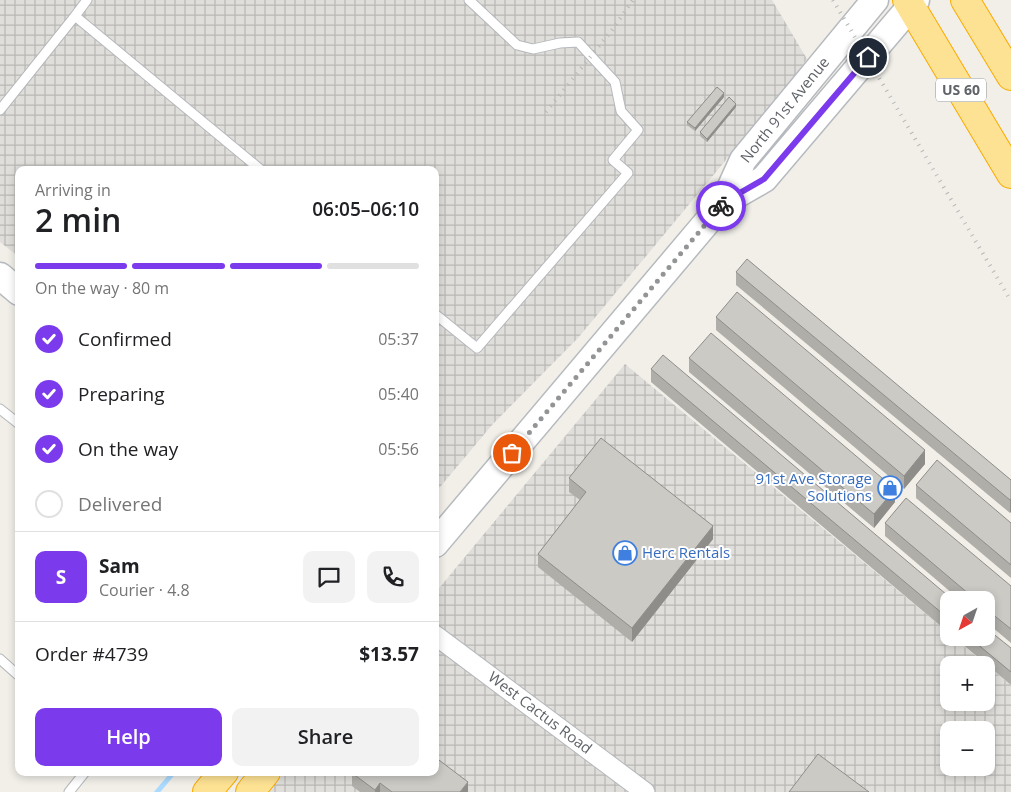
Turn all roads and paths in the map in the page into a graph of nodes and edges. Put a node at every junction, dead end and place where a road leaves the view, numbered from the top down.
1 (87, 0) edge
2 (469, 0) edge
3 (875, 0) edge
4 (965, 0) edge
5 (911, 2) edge
6 (75, 16) junction
7 (1011, 76) edge
8 (0, 110) edge
9 (256, 166) edge
10 (1011, 174) edge
11 (724, 202) junction
12 (0, 276) edge
13 (15, 289) edge
14 (439, 317) edge
15 (0, 409) edge
16 (15, 421) edge
17 (439, 539) edge
18 (439, 638) edge
19 (0, 659) edge
20 (15, 672) edge
21 (82, 776) edge
22 (221, 776) edge
23 (263, 776) edge
24 (69, 792) edge
25 (207, 792) edge
26 (250, 792) edge
27 (646, 792) edge

1 - 6 lane
2 - 14 lane
3 - 11 main road, North 91st Avenue
4 - 7 highway
5 - 10 highway, US 60
5 - 11 main road, North 91st Avenue
6 - 8 lane
6 - 9 lane
11 - 17 main road, North 91st Avenue
12 - 13 main road
15 - 16 lane
18 - 27 street, West Cactus Road
19 - 20 lane
21 - 24 lane
22 - 25 highway
23 - 26 highway

